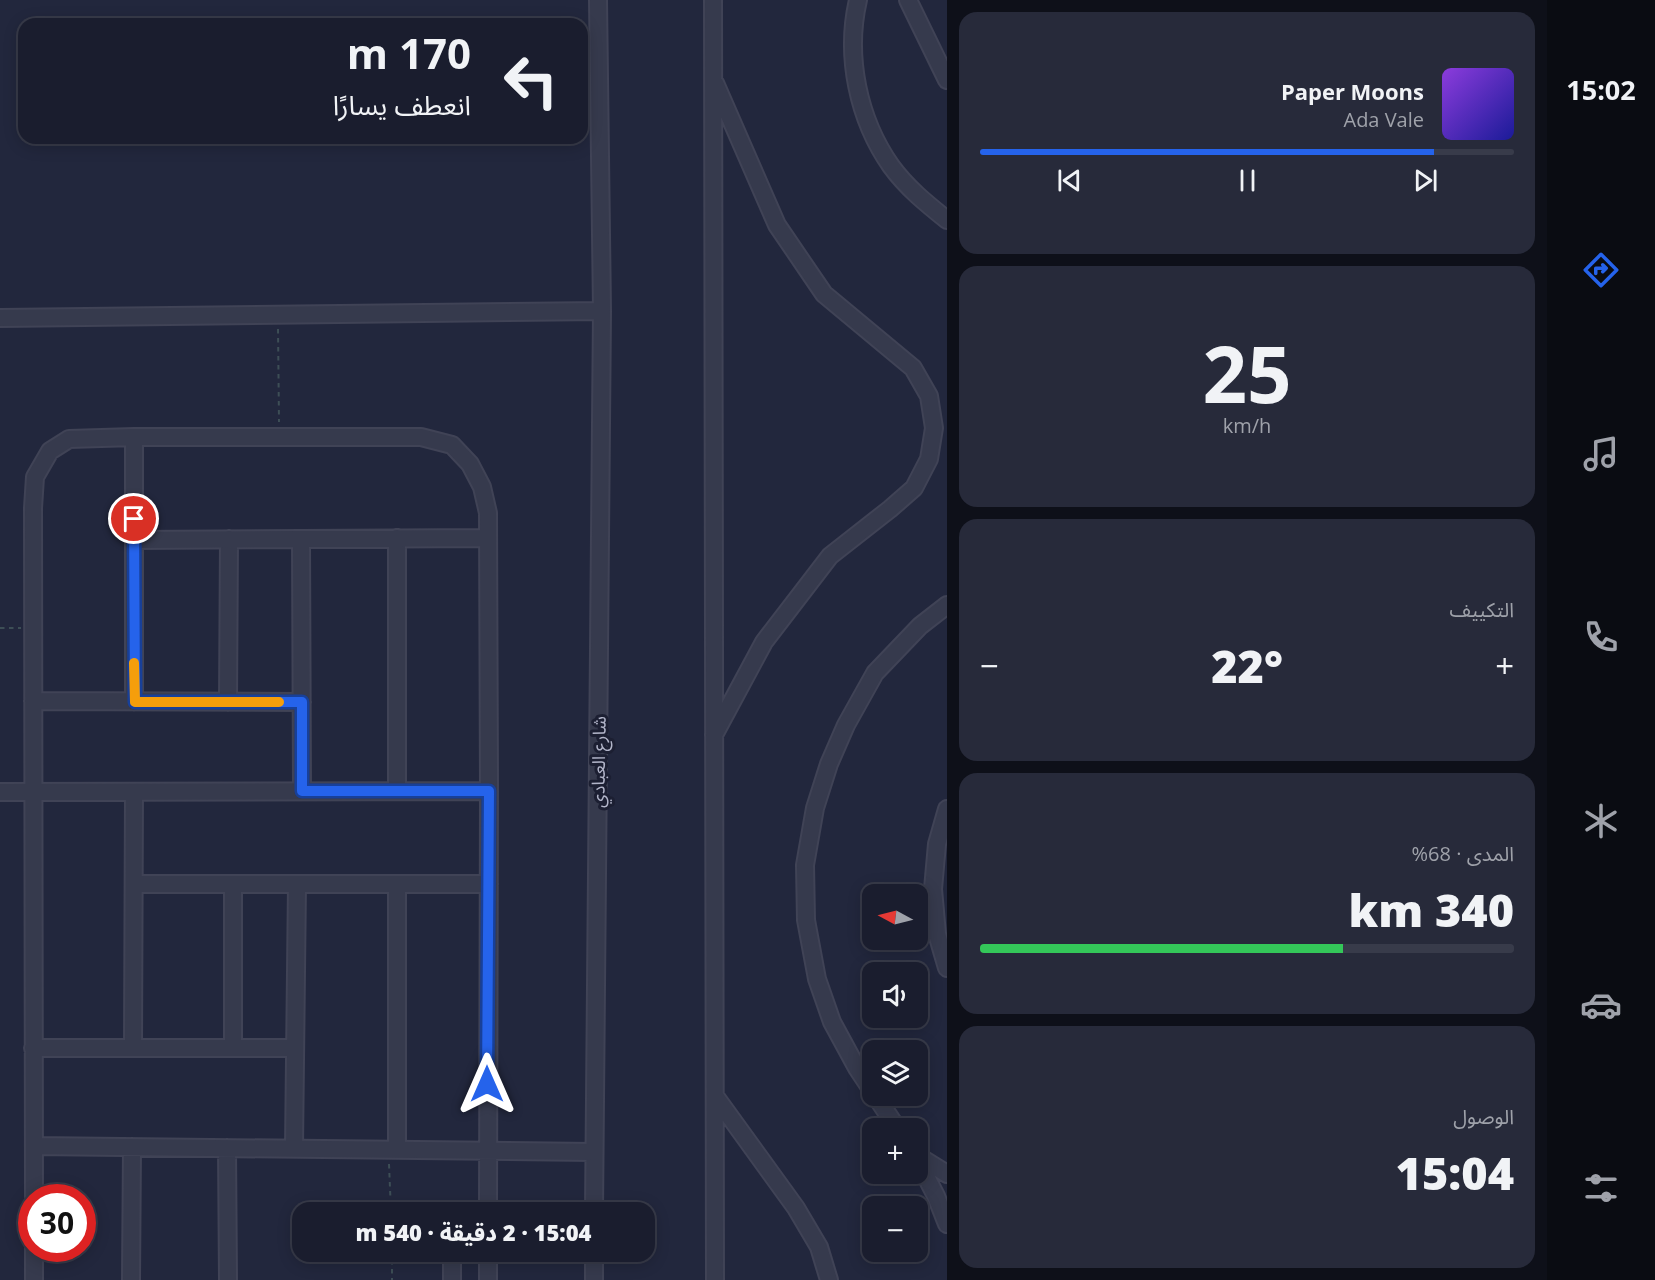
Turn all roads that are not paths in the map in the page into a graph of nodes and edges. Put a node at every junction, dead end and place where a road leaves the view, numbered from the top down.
1 (598, 0) edge
2 (712, 0) edge
3 (718, 0) edge
4 (858, 0) edge
5 (908, 0) edge
6 (713, 25) junction
7 (712, 77) junction
8 (947, 80) edge
9 (947, 220) edge
10 (602, 311) junction
11 (0, 318) edge
12 (134, 436) junction
13 (397, 538) junction
14 (489, 538) junction
15 (229, 539) junction
16 (302, 539) junction
17 (134, 540) junction
18 (947, 605) edge
19 (33, 701) junction
20 (135, 702) junction
21 (228, 702) junction
22 (302, 702) junction
23 (713, 737) junction
24 (302, 791) junction
25 (397, 791) junction
26 (489, 791) junction
27 (0, 792) edge
28 (32, 792) junction
29 (134, 792) junction
30 (947, 809) edge
31 (134, 884) junction
32 (234, 884) junction
33 (297, 884) junction
34 (396, 884) junction
35 (489, 884) junction
36 (947, 968) edge
37 (33, 1048) junction
38 (133, 1048) junction
39 (233, 1048) junction
40 (295, 1048) junction
41 (862, 1076) edge
42 (716, 1096) junction
43 (34, 1146) junction
44 (132, 1147) junction
45 (227, 1148) junction
46 (294, 1148) junction
47 (393, 1149) junction
48 (487, 1150) junction
49 (594, 1152) junction
50 (928, 1162) edge
51 (947, 1174) edge
52 (928, 1180) edge
53 (34, 1184) edge
54 (488, 1202) edge
55 (594, 1202) edge
56 (947, 1224) edge
57 (34, 1262) edge
58 (452, 1262) edge
59 (488, 1262) edge
60 (594, 1262) edge
61 (34, 1280) edge
62 (131, 1280) edge
63 (228, 1280) edge
64 (452, 1280) edge
65 (488, 1280) edge
66 (594, 1280) edge
67 (715, 1280) edge
68 (829, 1280) edge

1 - 10 street, شارع العبادي
2 - 6 street
3 - 6 street
4 - 9 street
5 - 8 street
6 - 7 street
7 - 23 street
7 - 23 street
10 - 11 street
10 - 49 street, شارع العبادي
12 - 14 street
12 - 17 street
12 - 19 street
13 - 14 street
13 - 16 street
13 - 25 street
14 - 26 street
15 - 16 street
15 - 17 street
15 - 21 street
16 - 22 street
17 - 20 street
18 - 41 street
19 - 20 street
19 - 28 street
20 - 21 street
21 - 22 street
22 - 24 street
23 - 42 street
24 - 25 street
24 - 29 street
25 - 26 street
26 - 35 street
27 - 28 street
28 - 29 street
28 - 37 street
29 - 31 street
30 - 36 street
31 - 32 street
31 - 38 street
32 - 33 street
32 - 39 street
33 - 34 street
33 - 40 street
34 - 35 street
34 - 47 street
35 - 48 street
37 - 38 street
37 - 43 street
38 - 39 street
39 - 40 street
40 - 46 street
42 - 67 street
42 - 68 street
43 - 44 street
43 - 53 street
44 - 45 street
44 - 62 street
45 - 46 street
45 - 63 street
46 - 47 street
47 - 48 street
48 - 49 street
48 - 54 street
49 - 55 street, شارع العبادي
50 - 51 street
52 - 56 street
57 - 61 street
58 - 64 street
59 - 65 street
60 - 66 street

